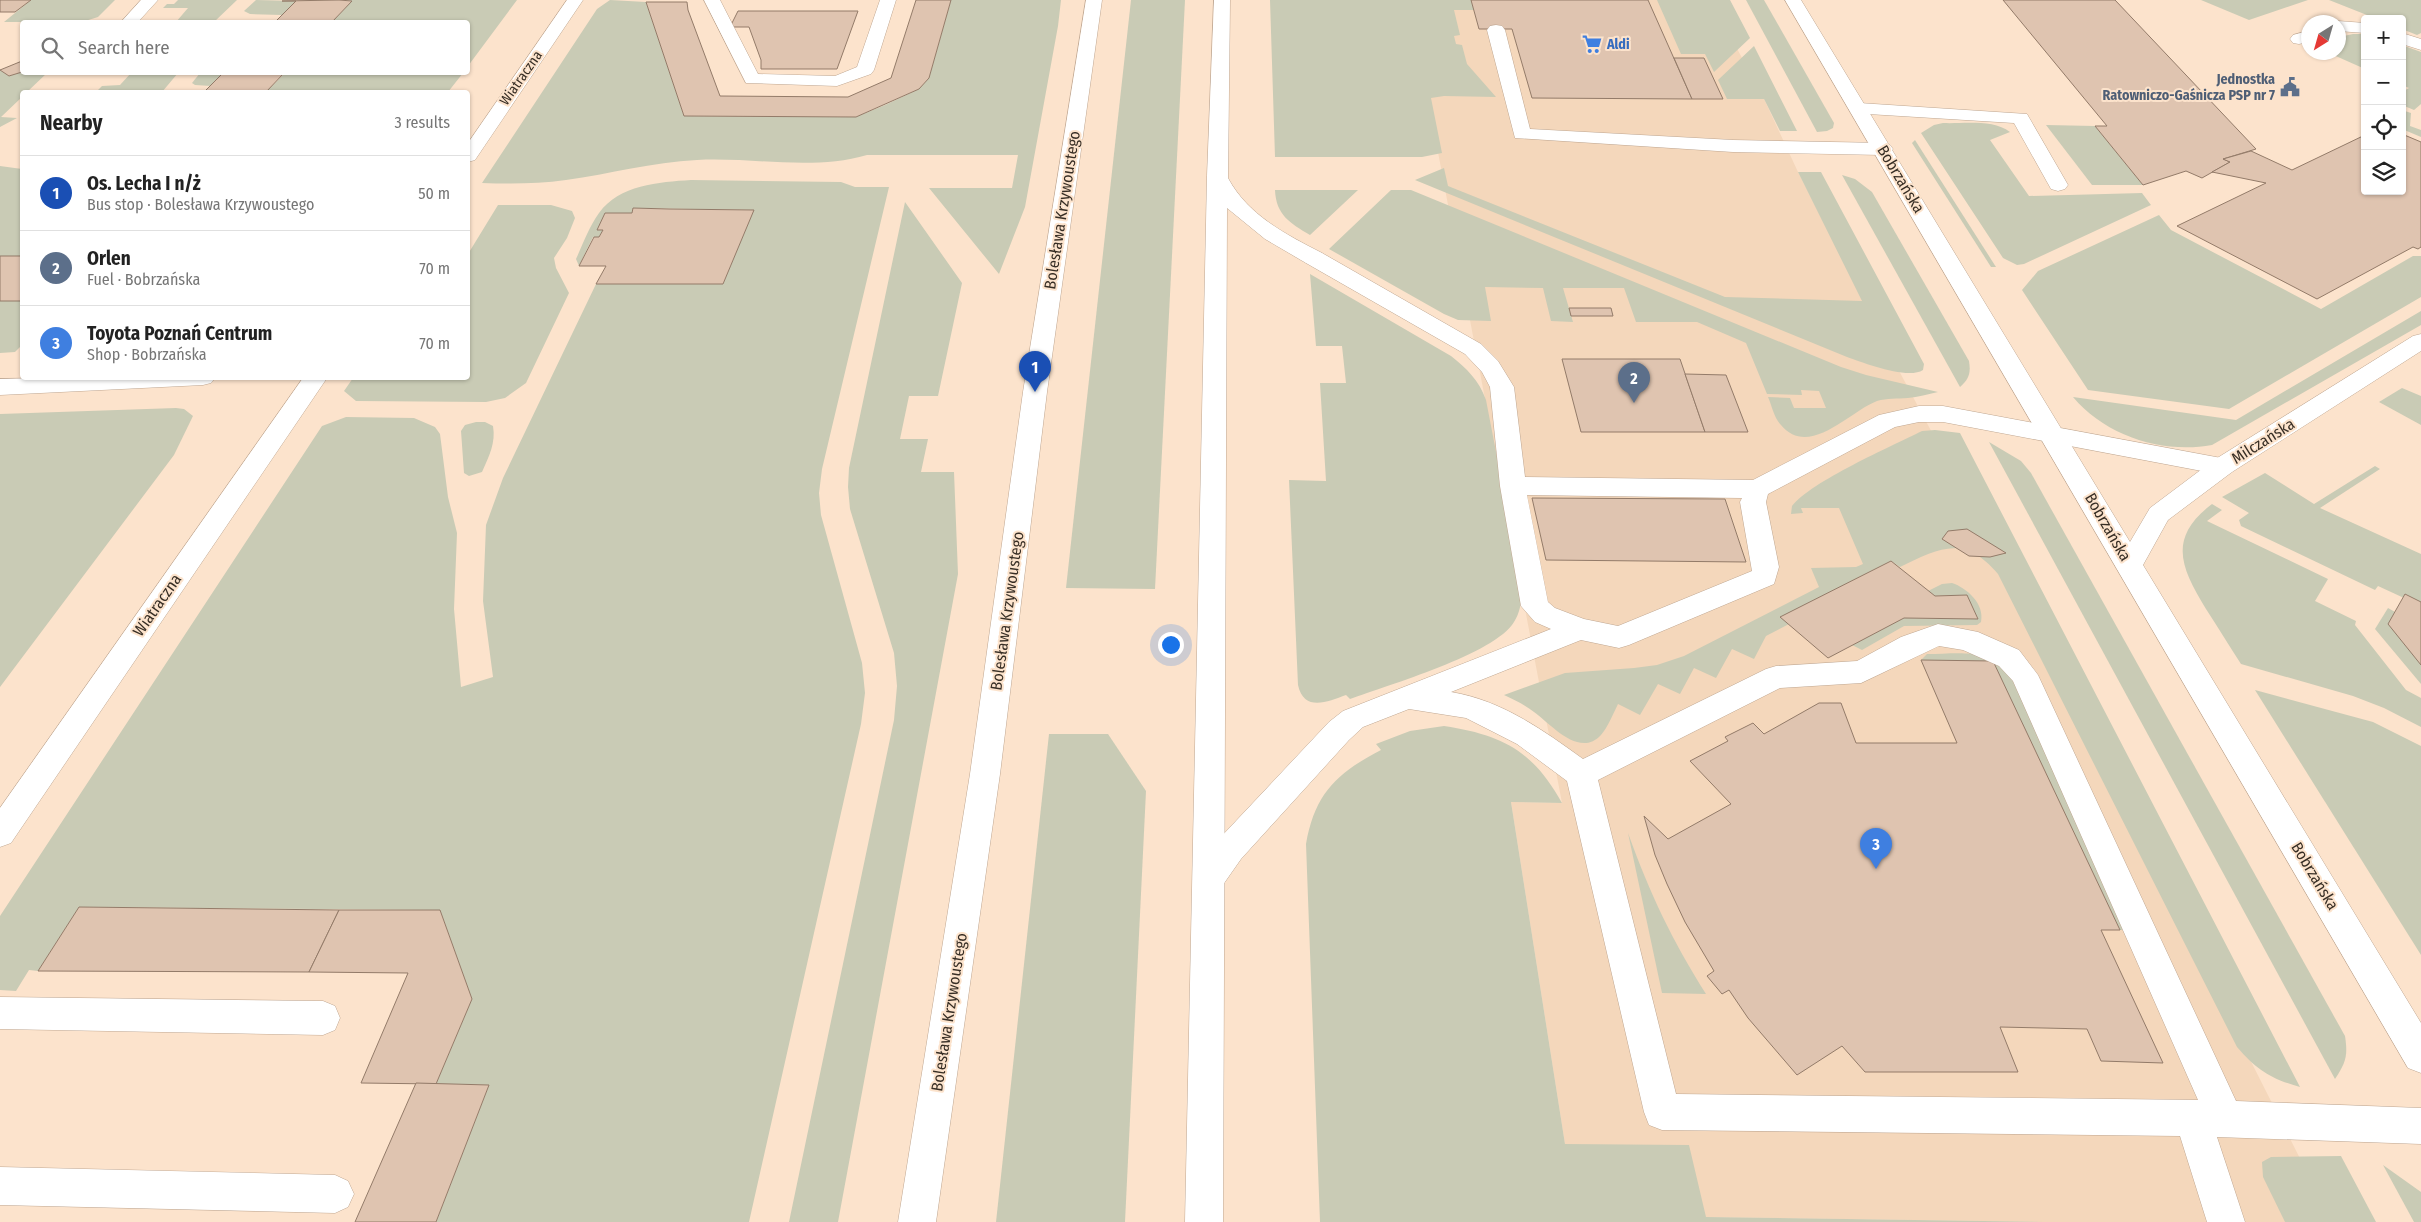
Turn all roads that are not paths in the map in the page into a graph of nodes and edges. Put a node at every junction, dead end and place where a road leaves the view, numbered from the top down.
1 (150, 0) edge
2 (575, 0) edge
3 (712, 0) edge
4 (888, 0) edge
5 (1094, 0) edge
6 (1222, 0) edge
7 (1794, 0) edge
8 (131, 20) edge
9 (2346, 27) edge
10 (2361, 28) edge
11 (1496, 30) dead end
12 (2406, 39) edge
13 (2421, 45) edge
14 (1859, 109) junction
15 (1883, 149) junction
16 (470, 153) edge
17 (1217, 176) junction
18 (2058, 185) dead end
19 (2421, 341) edge
20 (158, 380) edge
21 (314, 380) edge
22 (0, 387) edge
23 (2053, 433) junction
24 (2223, 466) junction
25 (1513, 486) junction
26 (1757, 489) junction
27 (2130, 565) junction
28 (1580, 629) junction
29 (1406, 697) junction
30 (1580, 774) junction
31 (0, 834) edge
32 (1209, 879) junction
33 (0, 1013) edge
34 (323, 1018) dead end
35 (2421, 1056) edge
36 (2208, 1118) junction
37 (2421, 1126) edge
38 (0, 1186) edge
39 (335, 1194) dead end
40 (917, 1222) edge
41 (1204, 1222) edge
42 (2226, 1222) edge

1 - 8 main road
2 - 16 main road, Wiatraczna
3 - 4 main road
5 - 40 main road, Bolesława Krzywoustego
6 - 17 main road
7 - 14 main road, Bobrzańska
9 - 10 main road
11 - 15 main road
12 - 13 main road
14 - 15 main road, Bobrzańska
14 - 18 main road
15 - 23 main road, Bobrzańska
17 - 25 main road
17 - 32 main road
19 - 24 main road, Milczańska
20 - 22 main road
21 - 31 main road, Wiatraczna
23 - 24 main road
23 - 26 main road
23 - 27 main road, Bobrzańska
24 - 27 main road, Milczańska
25 - 26 main road
25 - 28 main road
26 - 28 main road
27 - 35 main road, Bobrzańska
28 - 29 main road
29 - 30 main road
29 - 32 main road
30 - 36 main road
30 - 36 main road
32 - 41 main road
33 - 34 main road
36 - 37 main road
36 - 42 main road
38 - 39 main road

